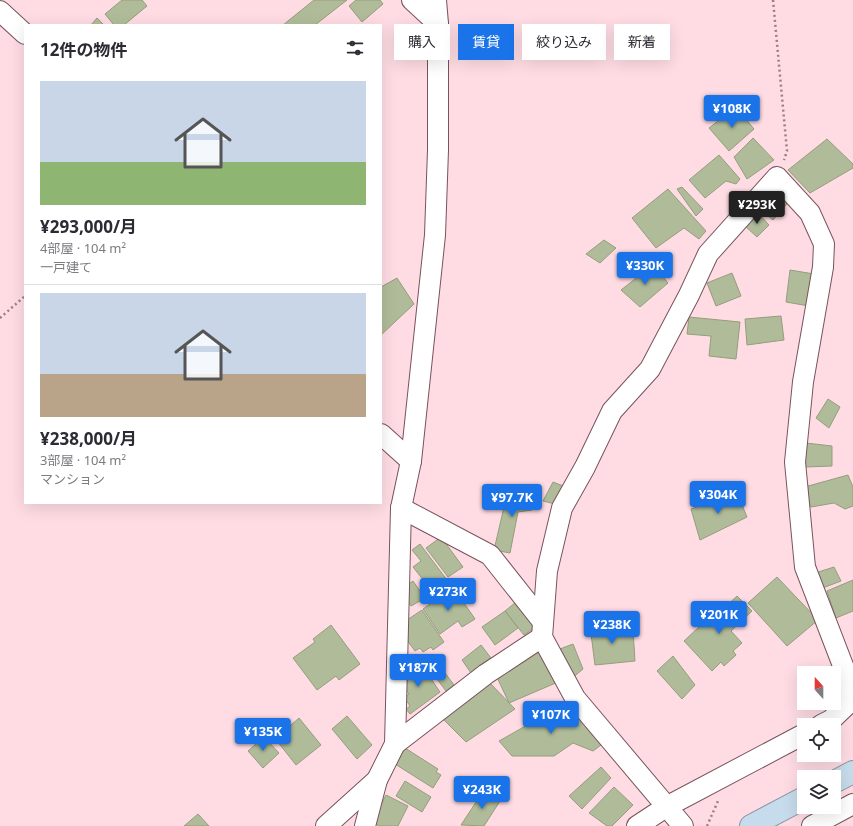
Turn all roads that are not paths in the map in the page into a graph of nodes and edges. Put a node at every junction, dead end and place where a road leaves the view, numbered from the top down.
1 (412, 0) edge
2 (436, 0) edge
3 (0, 11) edge
4 (438, 24) joint
5 (24, 33) edge
6 (438, 60) edge
7 (382, 435) edge
8 (411, 461) junction
9 (401, 508) junction
10 (542, 630) junction
11 (853, 701) edge
12 (833, 718) edge
13 (797, 738) edge
14 (395, 744) junction
15 (841, 779) edge
16 (377, 780) junction
17 (797, 802) edge
18 (666, 806) junction
19 (852, 808) edge
20 (326, 826) edge
21 (365, 826) edge
22 (637, 826) edge
23 (683, 826) edge
24 (751, 826) edge
25 (812, 826) edge

1 - 4 street
2 - 4 street
3 - 5 street
6 - 8 street
7 - 8 street
8 - 9 street
9 - 10 street
9 - 14 street
10 - 11 street
10 - 14 street
10 - 18 street
11 - 12 street
13 - 18 street
14 - 16 street
15 - 19 street
16 - 20 street
16 - 21 street
17 - 24 highway
18 - 22 street
18 - 23 street
19 - 25 street

